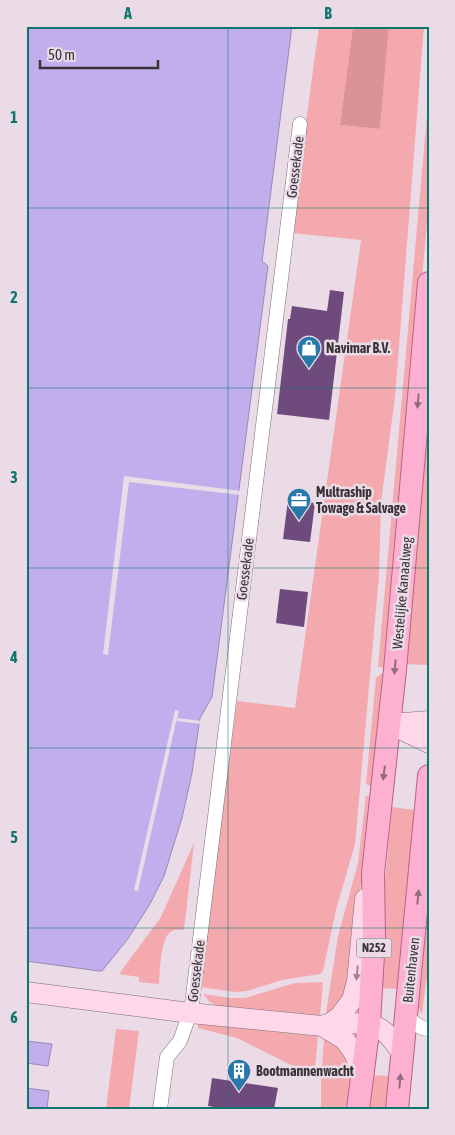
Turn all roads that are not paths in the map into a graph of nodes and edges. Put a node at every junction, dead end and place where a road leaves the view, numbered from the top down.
1 (300, 124) dead end
2 (429, 283) edge
3 (429, 721) edge
4 (390, 724) junction
5 (429, 743) edge
6 (429, 776) edge
7 (373, 873) junction
8 (26, 992) edge
9 (190, 1013) junction
10 (406, 1014) junction
11 (327, 1024) junction
12 (369, 1024) junction
13 (429, 1029) edge
14 (402, 1053) junction
15 (362, 1073) junction
16 (160, 1109) edge
17 (358, 1109) edge
18 (397, 1109) edge

1 - 9 street, Goessekade
2 -> 4 main road, Westelijke Kanaalweg / N252
3 - 4 main road
4 - 5 main road
4 -> 7 main road, N252
10 -> 6 main road, Buitenhaven
7 -> 11 main road, N252
7 - 12 main road, N252
8 - 9 main road
9 - 11 main road
9 - 16 street
10 - 13 street, Buitenhaven
10 - 14 main road, Buitenhaven
11 - 12 main road
11 - 15 main road
12 - 14 main road
12 - 15 main road, N252
18 -> 14 main road, Buitenhaven
15 - 17 main road, N252

